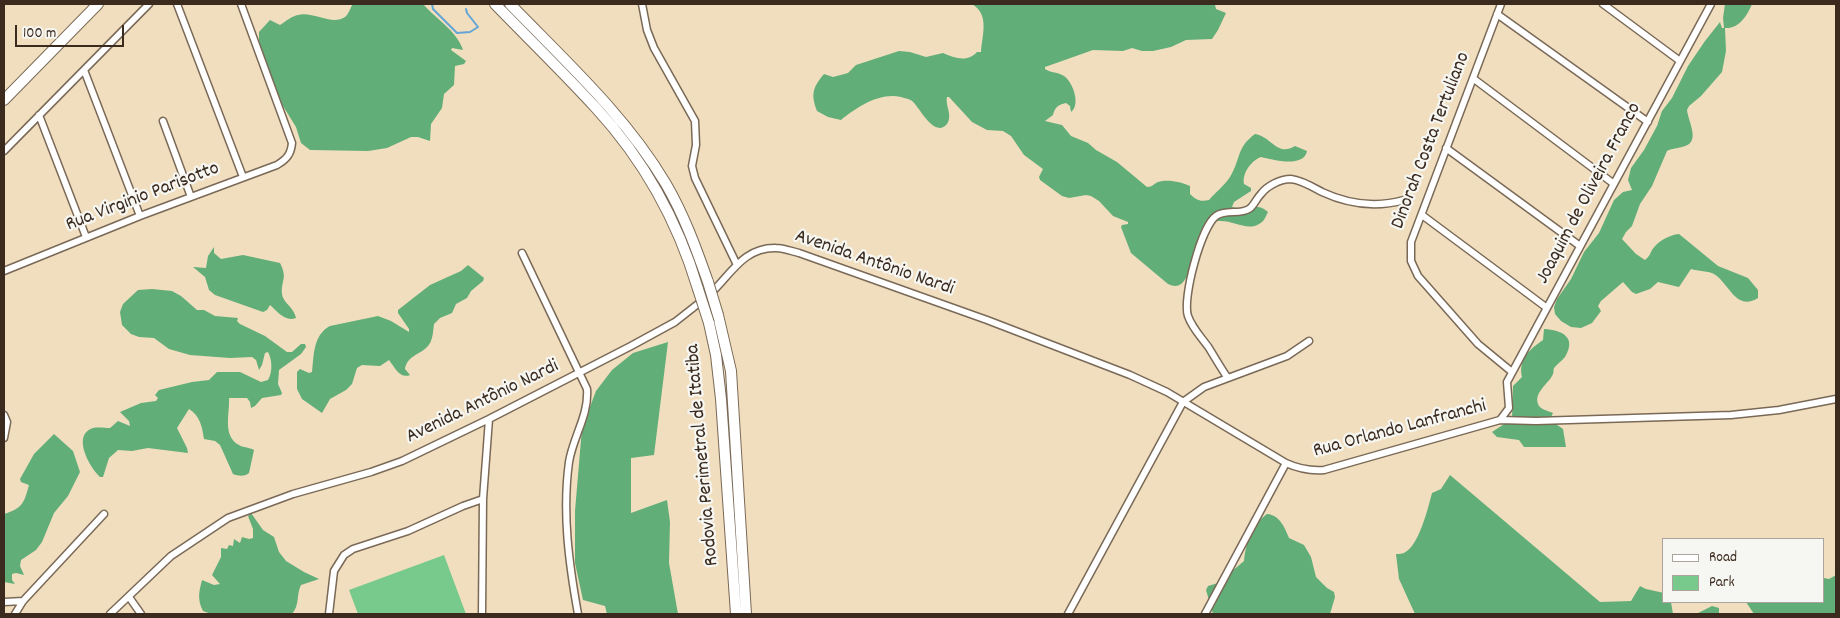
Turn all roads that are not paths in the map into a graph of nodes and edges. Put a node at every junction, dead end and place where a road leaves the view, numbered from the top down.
1 (96, 4) edge
2 (149, 4) edge
3 (177, 4) edge
4 (241, 4) edge
5 (495, 4) edge
6 (510, 4) edge
7 (642, 4) edge
8 (1501, 4) edge
9 (1603, 4) edge
10 (1711, 4) edge
11 (1497, 14) junction
12 (1680, 61) junction
13 (84, 70) junction
14 (1474, 79) junction
15 (4, 100) edge
16 (40, 115) junction
17 (163, 120) dead end
18 (1648, 122) junction
19 (1446, 148) junction
20 (4, 151) edge
21 (243, 178) junction
22 (1614, 184) junction
23 (191, 197) junction
24 (1404, 200) dead end
25 (1422, 215) junction
26 (140, 216) junction
27 (86, 237) junction
28 (1580, 246) junction
29 (522, 253) dead end
30 (737, 265) junction
31 (4, 272) edge
32 (1546, 308) junction
33 (1309, 340) dead end
34 (580, 372) junction
35 (1512, 372) junction
36 (1227, 377) junction
37 (1836, 398) edge
38 (1183, 402) junction
39 (5, 417) edge
40 (489, 419) junction
41 (1500, 420) junction
42 (4, 438) edge
43 (1286, 463) junction
44 (1309, 471) joint
45 (483, 499) junction
46 (104, 514) dead end
47 (129, 597) junction
48 (23, 601) junction
49 (4, 602) edge
50 (15, 614) edge
51 (110, 614) edge
52 (141, 614) edge
53 (329, 614) edge
54 (482, 614) edge
55 (578, 614) edge
56 (736, 614) edge
57 (746, 614) edge
58 (1068, 614) edge
59 (1204, 614) edge

1 - 15 main road
2 - 13 street
3 - 21 street
4 - 21 street, Rua Virginio Parisotto
5 - 56 main road, Rodovia Perimetral de Itatiba, bridge
6 - 57 main road, Rodovia Perimetral de Itatiba, bridge
7 - 30 street
8 - 11 street, Dinorah Costa Tertuliano
9 - 12 street
10 - 12 street, Joaquim de Oliveira Franco
11 - 14 street, Dinorah Costa Tertuliano
11 - 18 street
12 - 18 street, Joaquim de Oliveira Franco
13 - 16 street
13 - 26 street
14 - 19 street, Dinorah Costa Tertuliano
14 - 22 street
16 - 20 street
16 - 27 street
17 - 23 street
18 - 22 street, Joaquim de Oliveira Franco
19 - 25 street, Dinorah Costa Tertuliano
19 - 28 street
21 - 23 street, Rua Virginio Parisotto
22 - 28 street, Joaquim de Oliveira Franco
23 - 26 street, Rua Virginio Parisotto
24 - 36 street
25 - 32 street
25 - 35 street, Dinorah Costa Tertuliano
26 - 27 street, Rua Virginio Parisotto
27 - 31 street, Rua Virginio Parisotto
28 - 32 street, Joaquim de Oliveira Franco
29 - 34 street
30 - 34 street, Avenida Antônio Nardi
30 - 38 street, Avenida Antônio Nardi
32 - 35 street, Joaquim de Oliveira Franco
33 - 36 street
34 - 40 street, Avenida Antônio Nardi
34 - 55 street
35 - 41 street, Joaquim de Oliveira Franco
36 - 38 street
37 - 41 street, Rua Orlando Lanfranchi
38 - 43 street, Avenida Antônio Nardi
38 - 58 street
39 - 42 street
40 - 45 street
40 - 47 street, Avenida Antônio Nardi
41 - 44 street, Rua Orlando Lanfranchi
43 - 44 street, Avenida Antônio Nardi
43 - 59 street
45 - 53 street
45 - 54 street
46 - 48 street
47 - 51 street, Avenida Antônio Nardi
47 - 52 street
48 - 49 street
48 - 50 street

